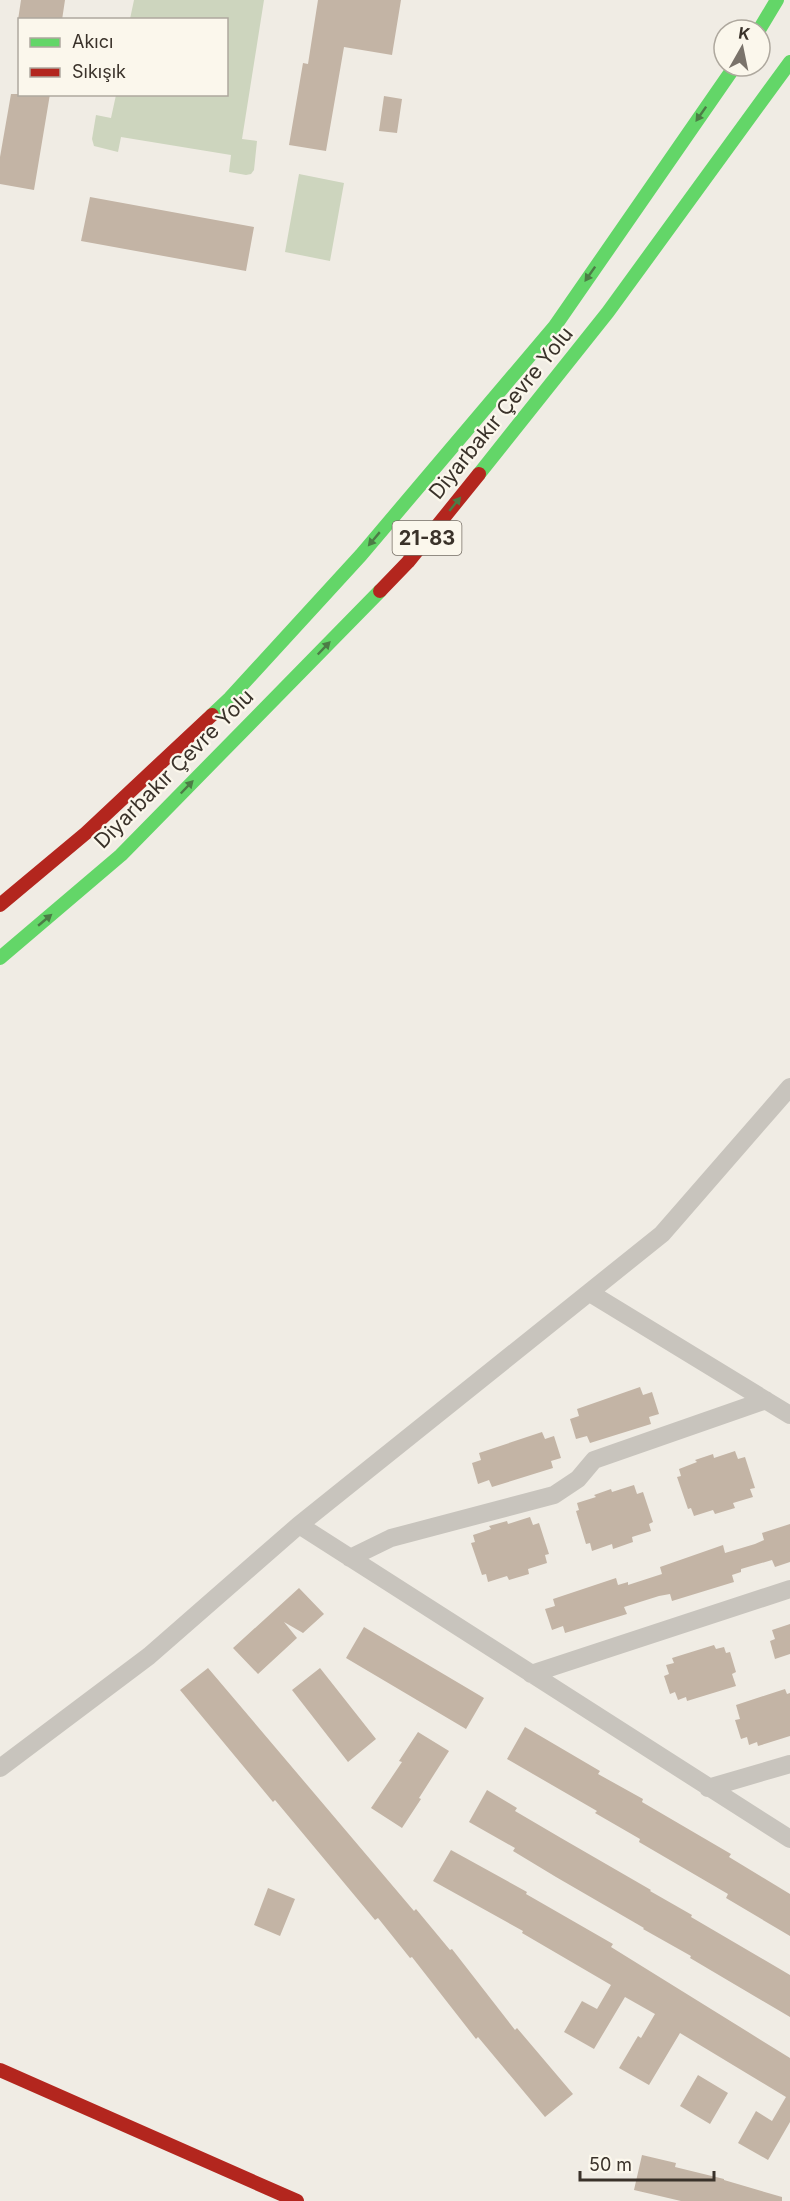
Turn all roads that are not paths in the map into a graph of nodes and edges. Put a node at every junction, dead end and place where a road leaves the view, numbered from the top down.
1 (777, 0) edge
2 (766, 18) edge
3 (790, 62) edge
4 (727, 78) edge
5 (0, 905) edge
6 (0, 958) edge
7 (790, 1087) edge
8 (590, 1293) junction
9 (766, 1400) junction
10 (790, 1414) edge
11 (299, 1525) junction
12 (350, 1558) junction
13 (790, 1588) edge
14 (531, 1674) junction
15 (790, 1764) edge
16 (0, 1768) edge
17 (708, 1788) junction
18 (790, 1839) edge
19 (0, 2070) edge
20 (297, 2201) edge

1 - 2 main road
6 -> 3 main road, Diyarbakır Çevre Yolu / 21-83
4 -> 5 main road, Diyarbakır Çevre Yolu / 21-83
7 - 8 street
8 - 9 street
8 - 11 street
9 - 10 street
9 - 12 street
11 - 12 street
11 - 16 street
12 - 14 street
13 - 14 street
14 - 17 street
15 - 17 street
17 - 18 street
19 - 20 main road

